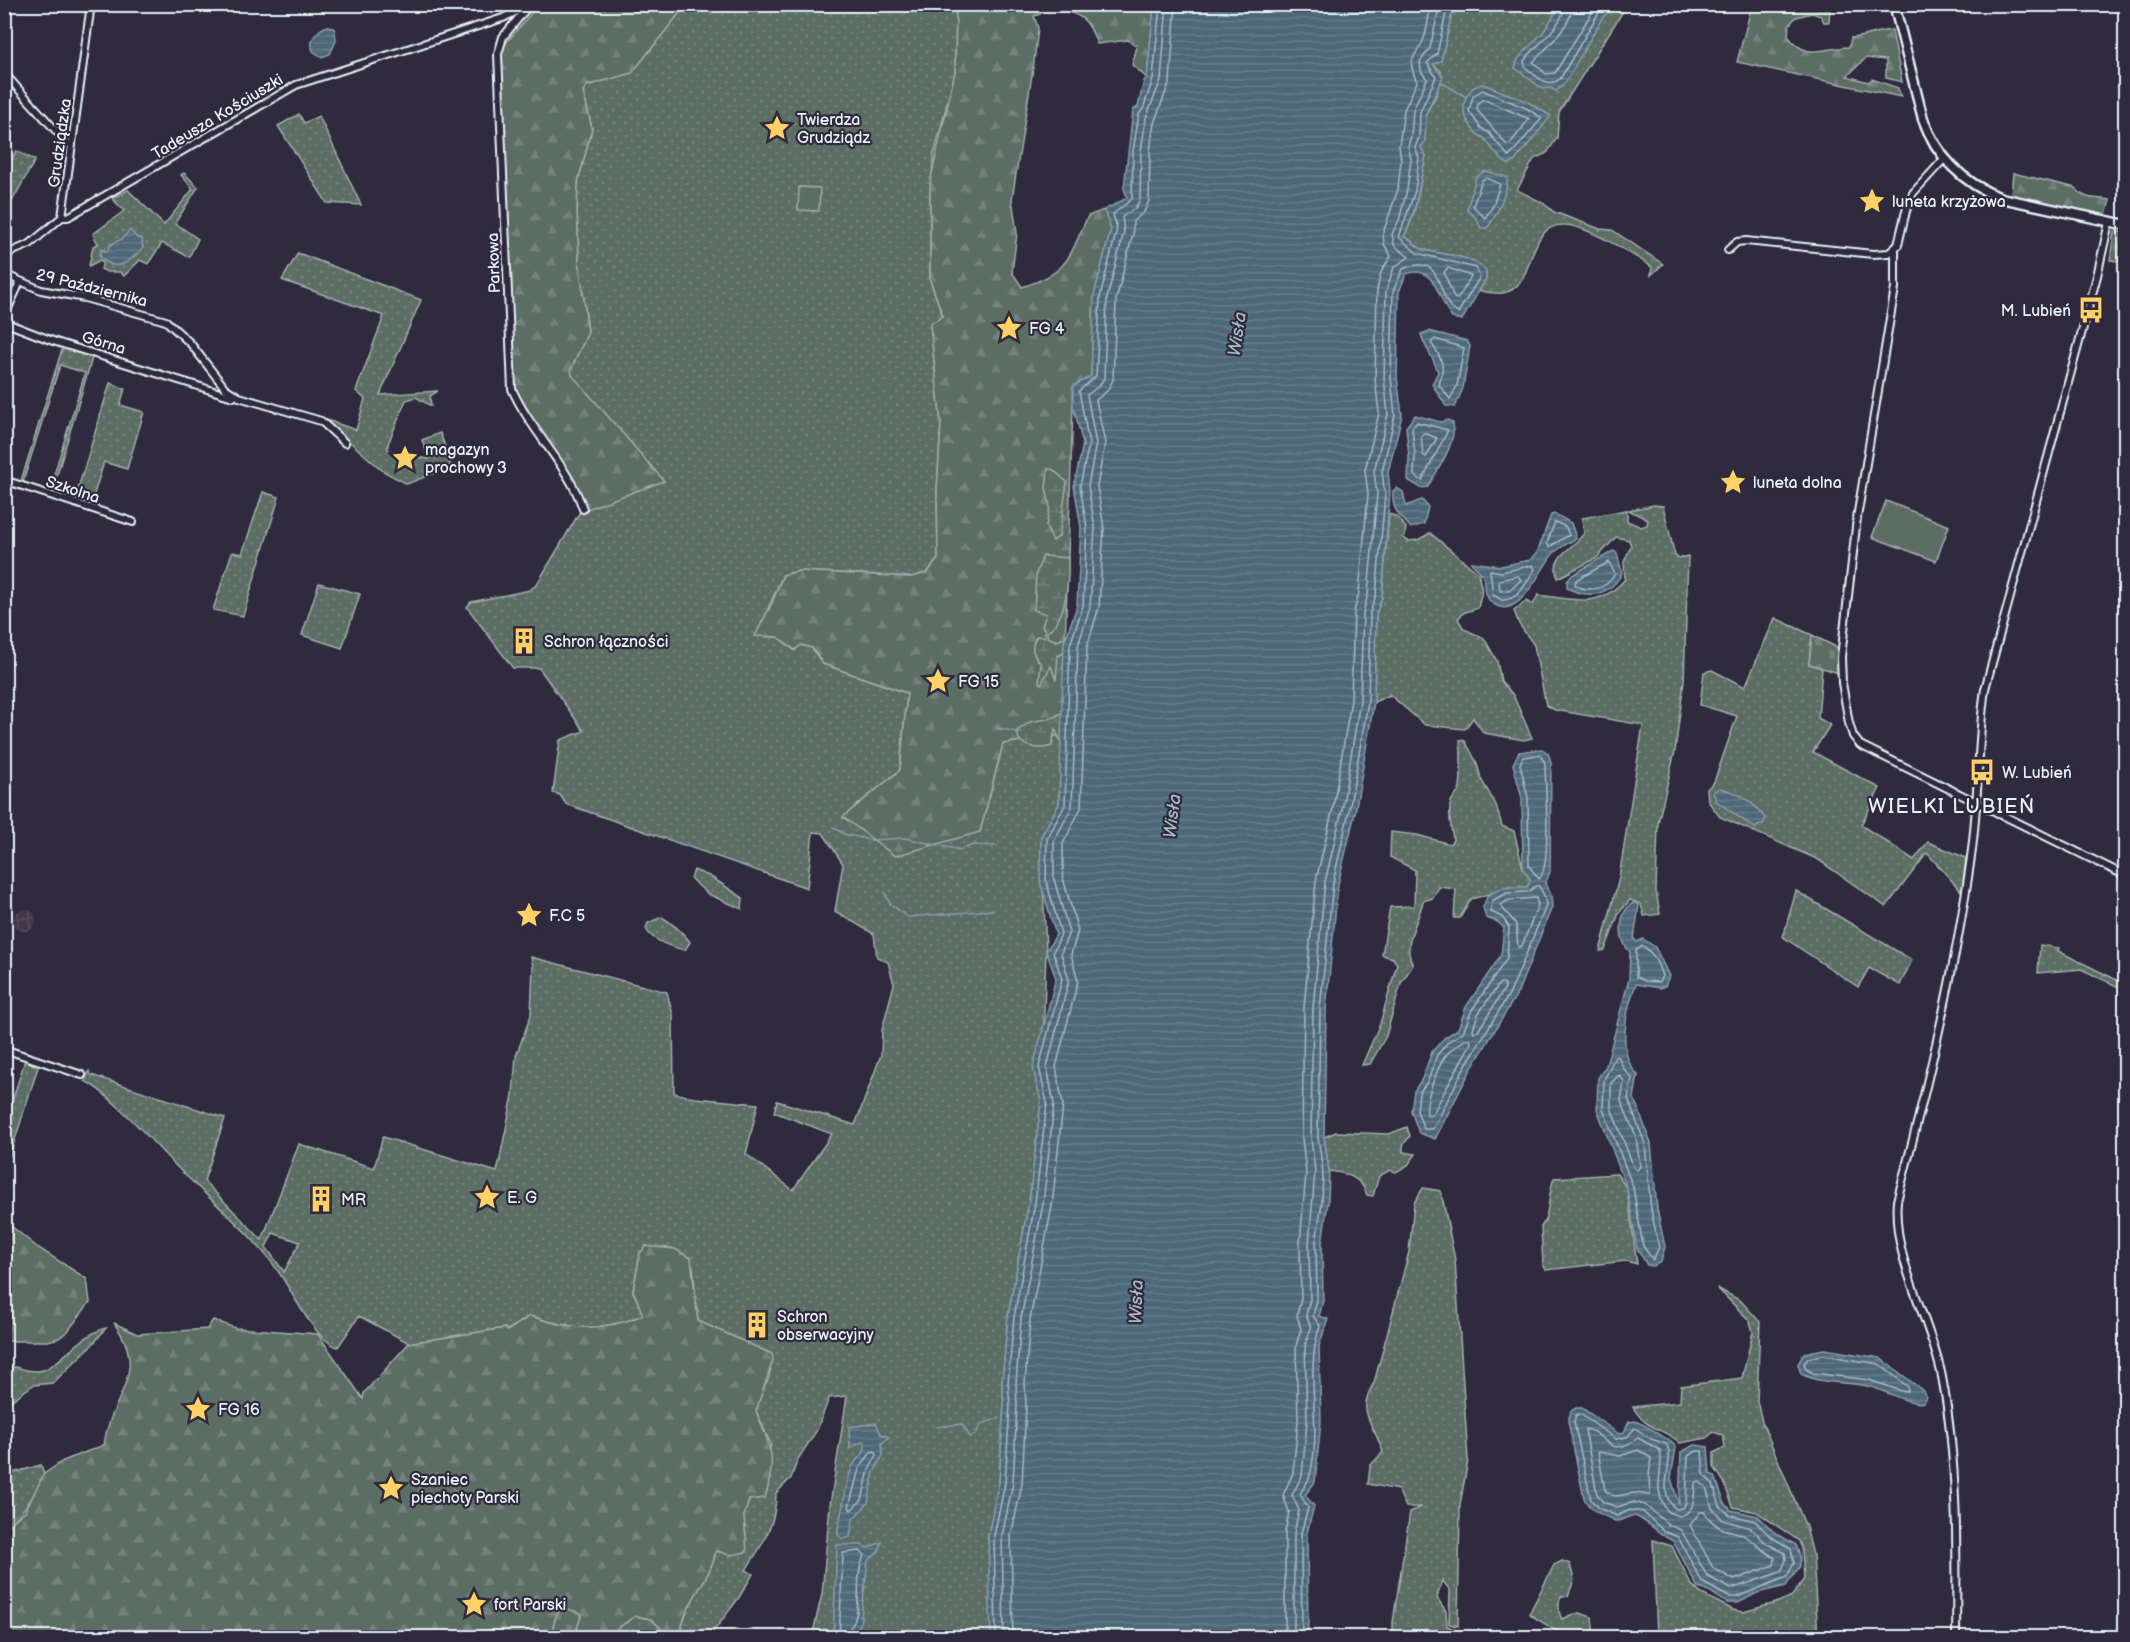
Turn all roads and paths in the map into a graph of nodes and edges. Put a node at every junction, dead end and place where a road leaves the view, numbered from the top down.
1 (91, 4) edge
2 (1894, 4) edge
3 (530, 5) edge
4 (4, 73) edge
5 (72, 145) junction
6 (1944, 159) junction
7 (62, 217) junction
8 (2109, 222) junction
9 (2126, 225) edge
10 (1728, 250) dead end
11 (1895, 250) junction
12 (4, 255) edge
13 (4, 274) edge
14 (20, 282) junction
15 (237, 395) junction
16 (345, 443) dead end
17 (4, 480) edge
18 (583, 509) dead end
19 (133, 522) dead end
20 (1975, 802) junction
21 (2126, 876) edge
22 (4, 1050) edge
23 (82, 1075) dead end
24 (1956, 1638) edge

1 - 5 street, Grudziądzka
2 - 6 main road
3 - 7 street, Tadeusza Kościuszki
3 - 18 street, Parkowa
4 - 5 street
5 - 7 street, Grudziądzka
6 - 8 main road
6 - 11 street
7 - 12 street
8 - 9 main road
8 - 20 street
10 - 11 street
11 - 20 street
13 - 14 street, 29 Października
14 - 15 street, 29 Października
14 - 15 street, Górna
15 - 16 street, 29 Października
17 - 19 street, Szkolna
20 - 21 street
20 - 24 street
22 - 23 street

